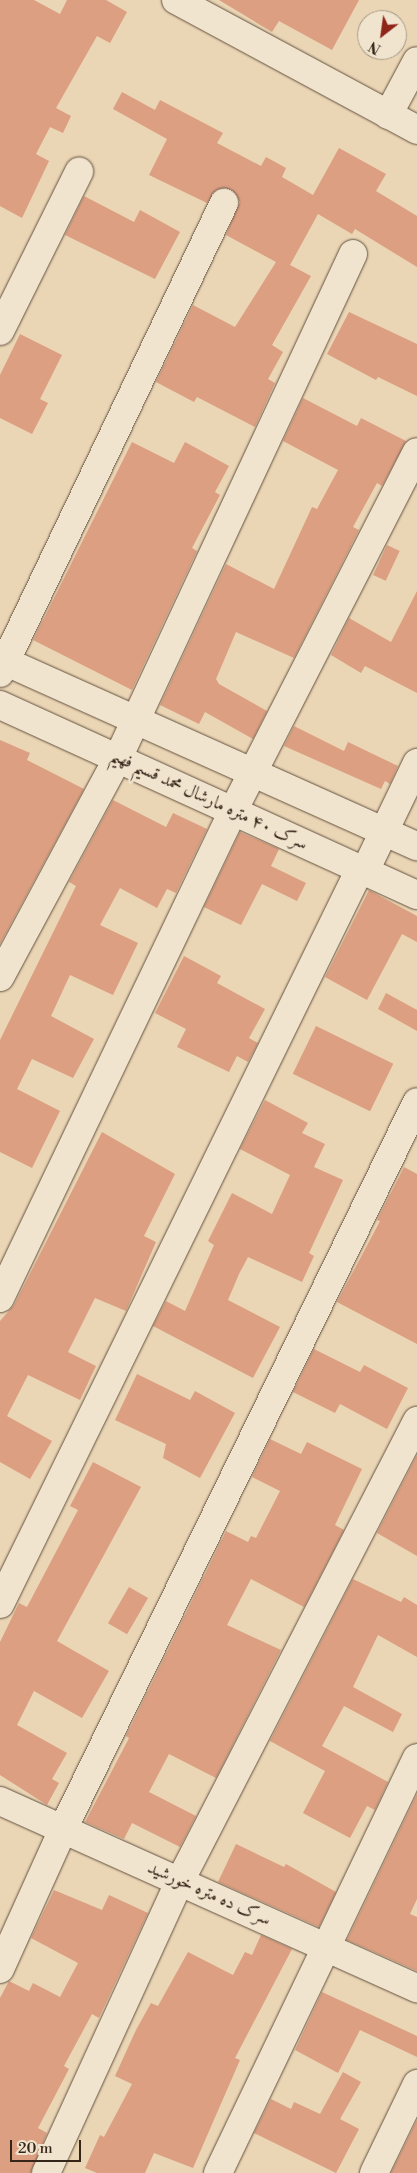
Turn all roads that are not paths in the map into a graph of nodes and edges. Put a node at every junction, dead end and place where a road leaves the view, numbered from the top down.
1 (176, 0) edge
2 (417, 61) edge
3 (388, 115) junction
4 (417, 130) edge
5 (79, 172) dead end
6 (224, 203) dead end
7 (353, 254) dead end
8 (0, 331) edge
9 (417, 452) edge
10 (2, 664) edge
11 (0, 705) edge
12 (136, 720) junction
13 (118, 758) junction
14 (417, 763) edge
15 (253, 772) junction
16 (233, 811) junction
17 (384, 832) junction
18 (417, 846) edge
19 (363, 870) junction
20 (417, 895) edge
21 (0, 977) edge
22 (417, 1102) edge
23 (0, 1298) edge
24 (417, 1420) edge
25 (0, 1604) edge
26 (417, 1758) edge
27 (0, 1801) edge
28 (64, 1827) junction
29 (179, 1883) junction
30 (326, 1946) junction
31 (0, 1969) edge
32 (417, 1988) edge
33 (417, 2084) edge
34 (46, 2173) edge
35 (218, 2173) edge
36 (374, 2173) edge

1 - 3 street
2 - 3 street
3 - 4 street
5 - 8 street
6 - 10 street
7 - 12 street
9 - 15 street
10 - 12 street
11 - 13 street, سرک ۴۰ متره مارشال محمد قسیم فهیم
12 - 13 street
12 - 15 street
13 - 16 street, سرک ۴۰ متره مارشال محمد قسیم فهیم
13 - 21 street
14 - 17 street
15 - 16 street
15 - 17 street
16 - 19 street, سرک ۴۰ متره مارشال محمد قسیم فهیم
16 - 23 street
17 - 18 street
17 - 19 street
19 - 20 street, سرک ۴۰ متره مارشال محمد قسیم فهیم
19 - 25 street
22 - 28 street
24 - 29 street
26 - 30 street
27 - 28 street, سرک ده متره خورشید
28 - 29 street, سرک ده متره خورشید
28 - 31 street
29 - 30 street, سرک ده متره خورشید
29 - 34 street
30 - 32 street, سرک ده متره خورشید
30 - 35 street
33 - 36 street

